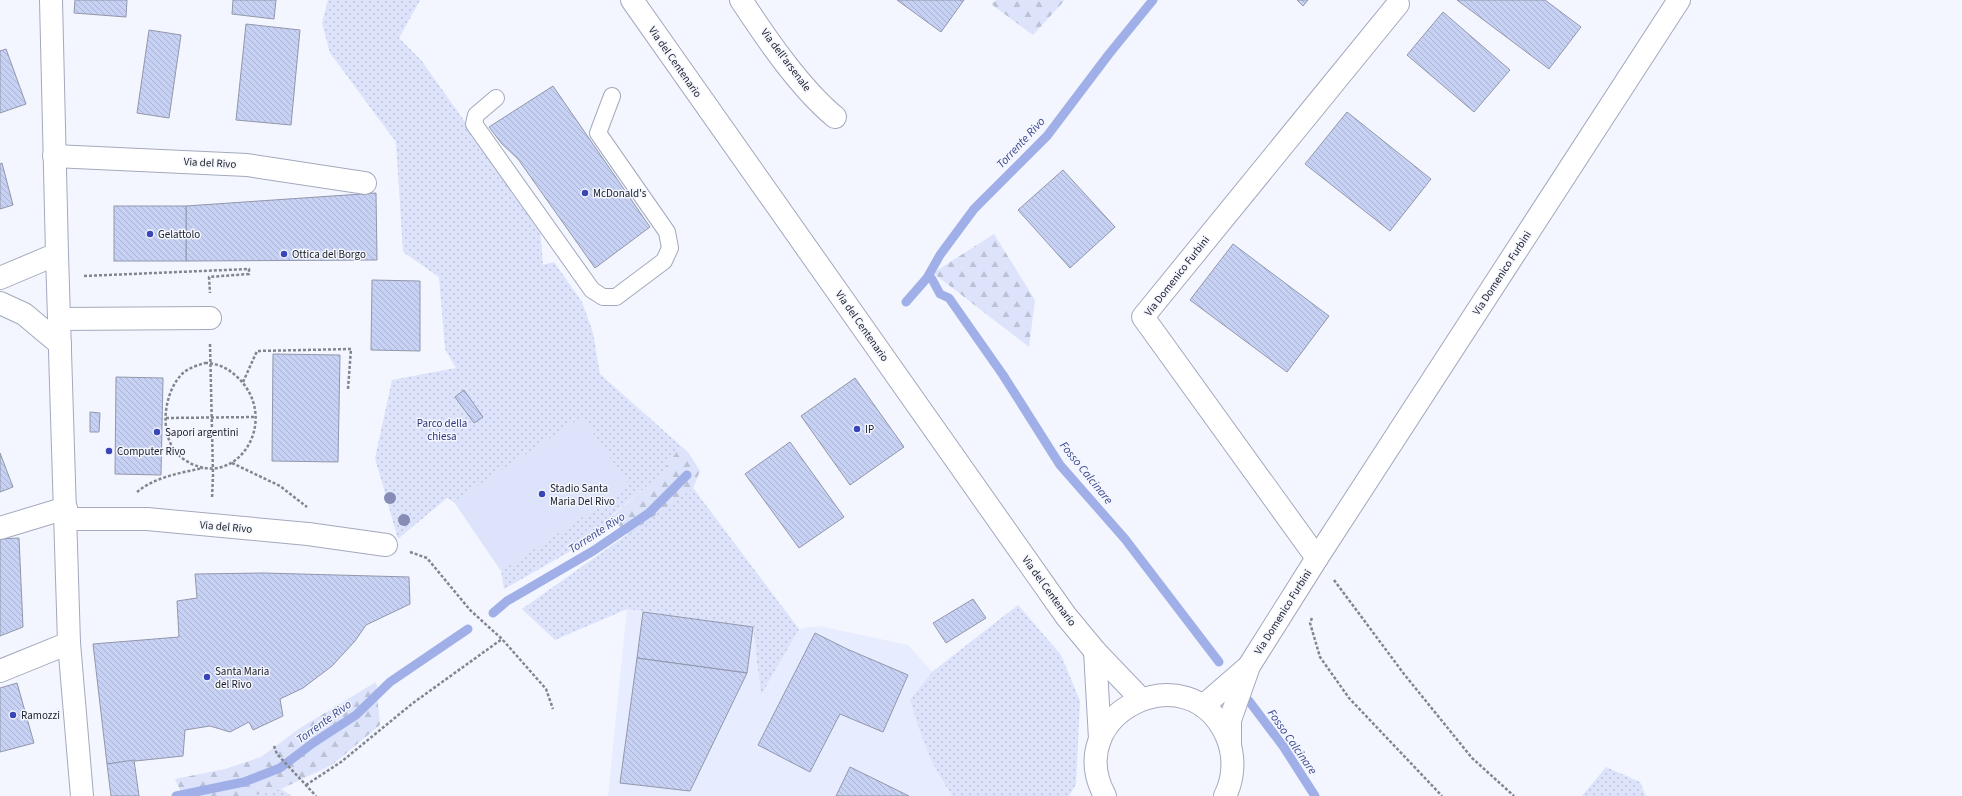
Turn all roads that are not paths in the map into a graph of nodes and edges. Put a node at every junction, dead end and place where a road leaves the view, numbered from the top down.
1 (51, 0) edge
2 (632, 0) edge
3 (741, 0) edge
4 (1671, 3) edge
5 (1398, 4) dead end
6 (612, 96) dead end
7 (496, 98) dead end
8 (835, 117) dead end
9 (54, 156) junction
10 (365, 183) dead end
11 (57, 254) junction
12 (0, 278) edge
13 (0, 303) edge
14 (210, 318) road end
15 (59, 319) junction
16 (60, 344) junction
17 (66, 513) junction
18 (0, 528) edge
19 (386, 545) road end
20 (1317, 558) junction
21 (69, 643) junction
22 (1095, 651) junction
23 (1249, 666) junction
24 (0, 671) edge
25 (1141, 699) junction
26 (1202, 706) junction
27 (1100, 739) junction
28 (1230, 743) junction
29 (1101, 794) edge
30 (82, 796) edge
31 (1225, 796) edge

1 - 9 street
2 - 22 street, Via del Centenario
3 - 8 street, Via dell'arsenale
4 - 20 street, Via Domenico Furbini
5 - 20 street, Via Domenico Furbini
6 - 7 lane
9 - 10 street, Via del Rivo
9 - 11 street
11 - 12 street
11 - 15 street
13 - 16 street
14 - 15 street
15 - 16 street
16 - 17 street
17 - 18 street, Via del Rivo
17 - 19 street, Via del Rivo
17 - 21 street
20 - 23 street, Via Domenico Furbini
21 - 24 street
21 - 30 street
22 - 25 street, Via del Centenario
22 - 27 street
23 - 26 street
23 - 28 street
25 - 26 street
25 - 27 street
26 - 28 street
27 - 29 street
28 - 31 street

